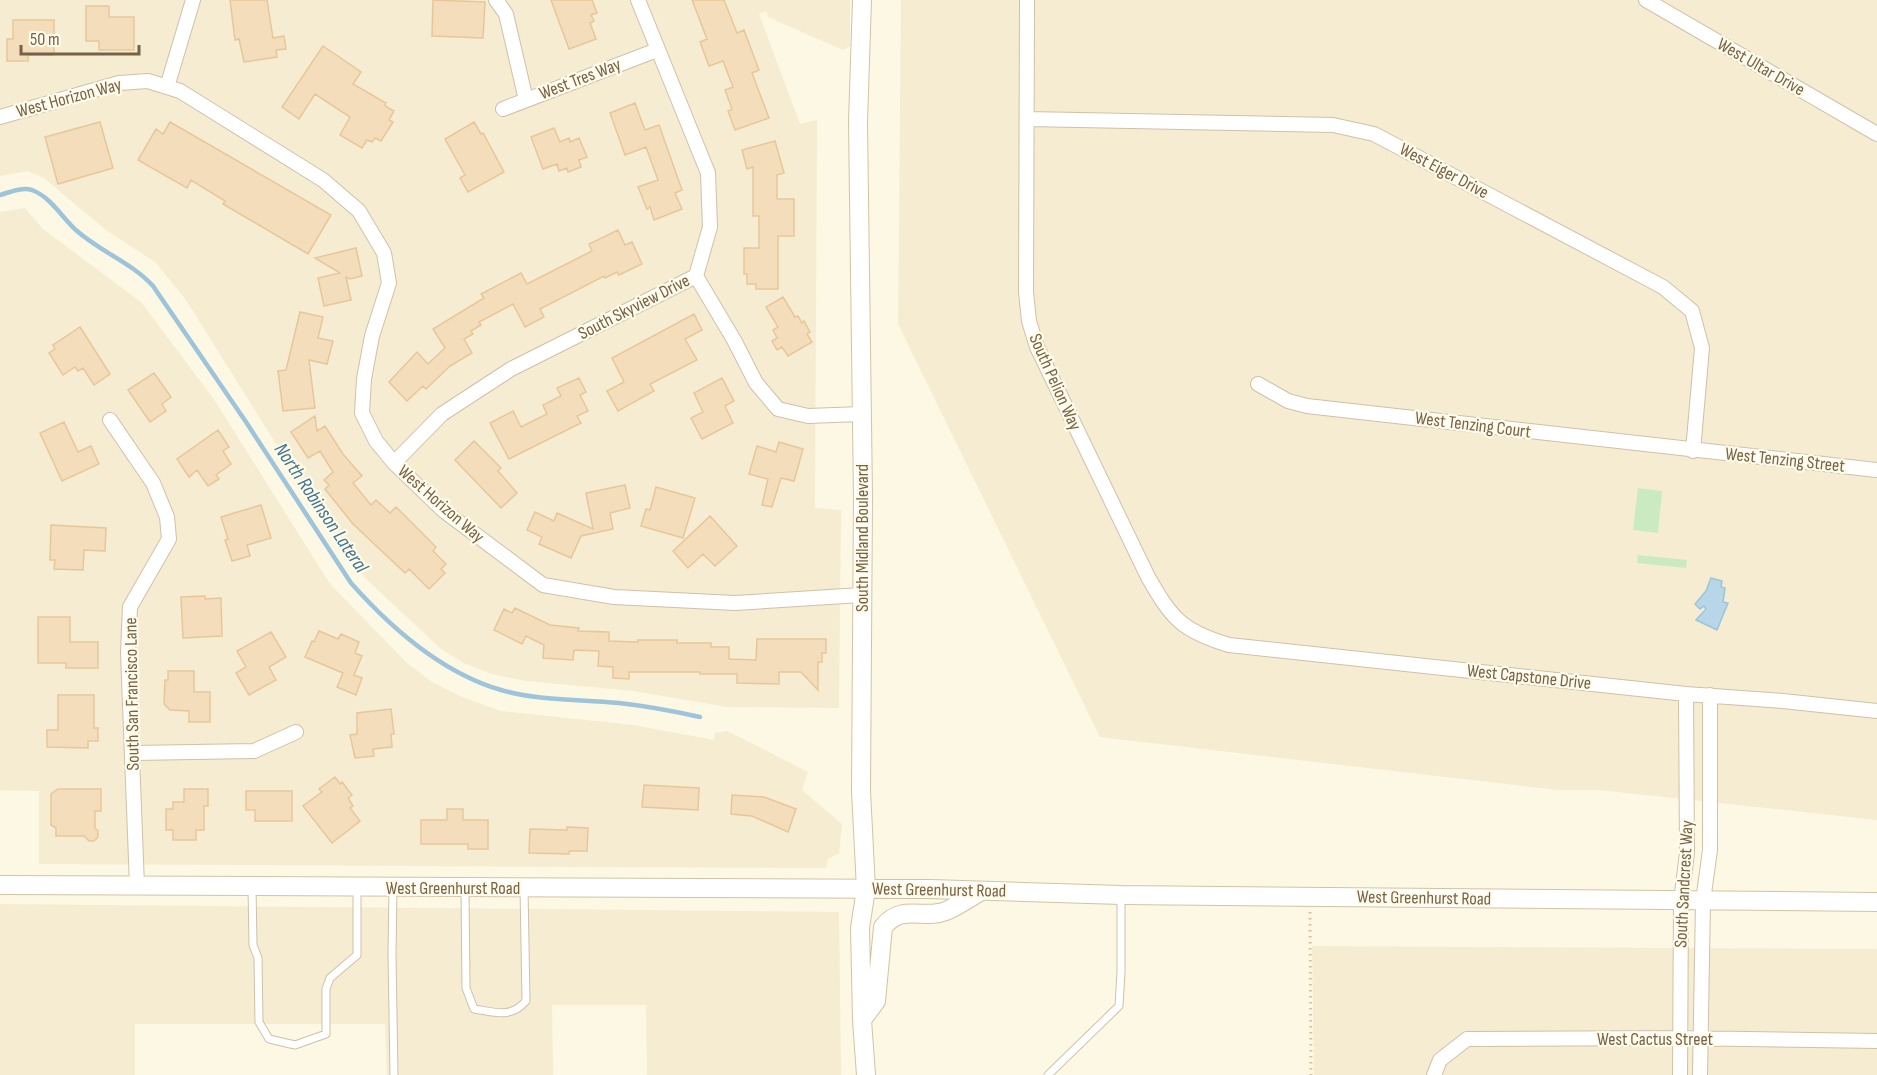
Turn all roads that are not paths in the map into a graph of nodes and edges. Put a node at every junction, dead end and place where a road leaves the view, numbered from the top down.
1 (193, 0) edge
2 (496, 0) edge
3 (638, 0) edge
4 (862, 0) edge
5 (1027, 0) edge
6 (1646, 0) edge
7 (657, 50) junction
8 (167, 87) junction
9 (526, 100) junction
10 (503, 109) dead end
11 (0, 117) edge
12 (1027, 119) junction
13 (1877, 134) edge
14 (696, 276) junction
15 (1258, 384) dead end
16 (861, 414) junction
17 (110, 420) dead end
18 (1693, 451) junction
19 (394, 463) junction
20 (1877, 470) edge
21 (861, 595) junction
22 (1185, 627) joint
23 (1686, 694) junction
24 (1710, 695) junction
25 (1877, 711) edge
26 (296, 732) dead end
27 (134, 753) junction
28 (0, 885) edge
29 (137, 886) junction
30 (252, 887) junction
31 (357, 887) junction
32 (393, 887) junction
33 (465, 888) junction
34 (524, 888) junction
35 (866, 889) junction
36 (982, 890) junction
37 (1121, 895) junction
38 (1681, 901) junction
39 (1703, 901) junction
40 (1877, 902) edge
41 (862, 1020) junction
42 (1680, 1038) junction
43 (1701, 1039) junction
44 (1877, 1041) edge
45 (394, 1075) edge
46 (866, 1075) edge
47 (1048, 1075) edge
48 (1434, 1075) edge
49 (1680, 1075) edge
50 (1700, 1075) edge

1 - 8 street
2 - 9 street
3 - 7 street, South Skyview Drive
4 - 16 main road, South Midland Boulevard
5 - 12 street, South Pelion Way
6 - 13 street, West Ultar Drive
7 - 9 street, West Tres Way
7 - 14 street, South Skyview Drive
8 - 11 street, West Horizon Way
8 - 19 street, West Horizon Way
9 - 10 street, West Tres Way
12 - 18 street, West Eiger Drive
12 - 22 street, South Pelion Way
14 - 16 street
14 - 19 street, South Skyview Drive
15 - 18 street, West Tenzing Court
16 - 21 main road, South Midland Boulevard
17 - 27 street, South San Francisco Lane
18 - 20 street, West Tenzing Street
19 - 21 street, West Horizon Way
21 - 35 main road, South Midland Boulevard
22 - 23 street, West Capstone Drive
23 - 24 street, West Capstone Drive
23 - 38 street, South Sandcrest Way
24 - 25 street, West Capstone Drive
24 - 39 street, South Sandcrest Way
26 - 27 street
27 - 29 street, South San Francisco Lane
28 - 29 main road, West Greenhurst Road
29 - 30 main road, West Greenhurst Road
30 - 31 main road, West Greenhurst Road
30 - 31 lane
31 - 32 main road, West Greenhurst Road
32 - 33 main road, West Greenhurst Road
32 - 45 lane
33 - 34 main road, West Greenhurst Road
33 - 34 lane
34 - 35 main road, West Greenhurst Road
35 - 36 main road, West Greenhurst Road
35 - 41 main road, South Midland Boulevard
36 - 37 main road, West Greenhurst Road
36 - 41 main road
37 - 38 main road, West Greenhurst Road
37 - 47 lane
38 - 39 main road, West Greenhurst Road
38 - 42 street, South Sandcrest Way
39 - 40 main road, West Greenhurst Road
39 - 43 street, South Sandcrest Way
41 - 46 main road, South Midland Boulevard
42 - 43 street, West Cactus Street
42 - 48 street, West Cactus Street
42 - 49 street, South Sandcrest Way
43 - 44 street, West Cactus Street
43 - 50 street, South Sandcrest Way

